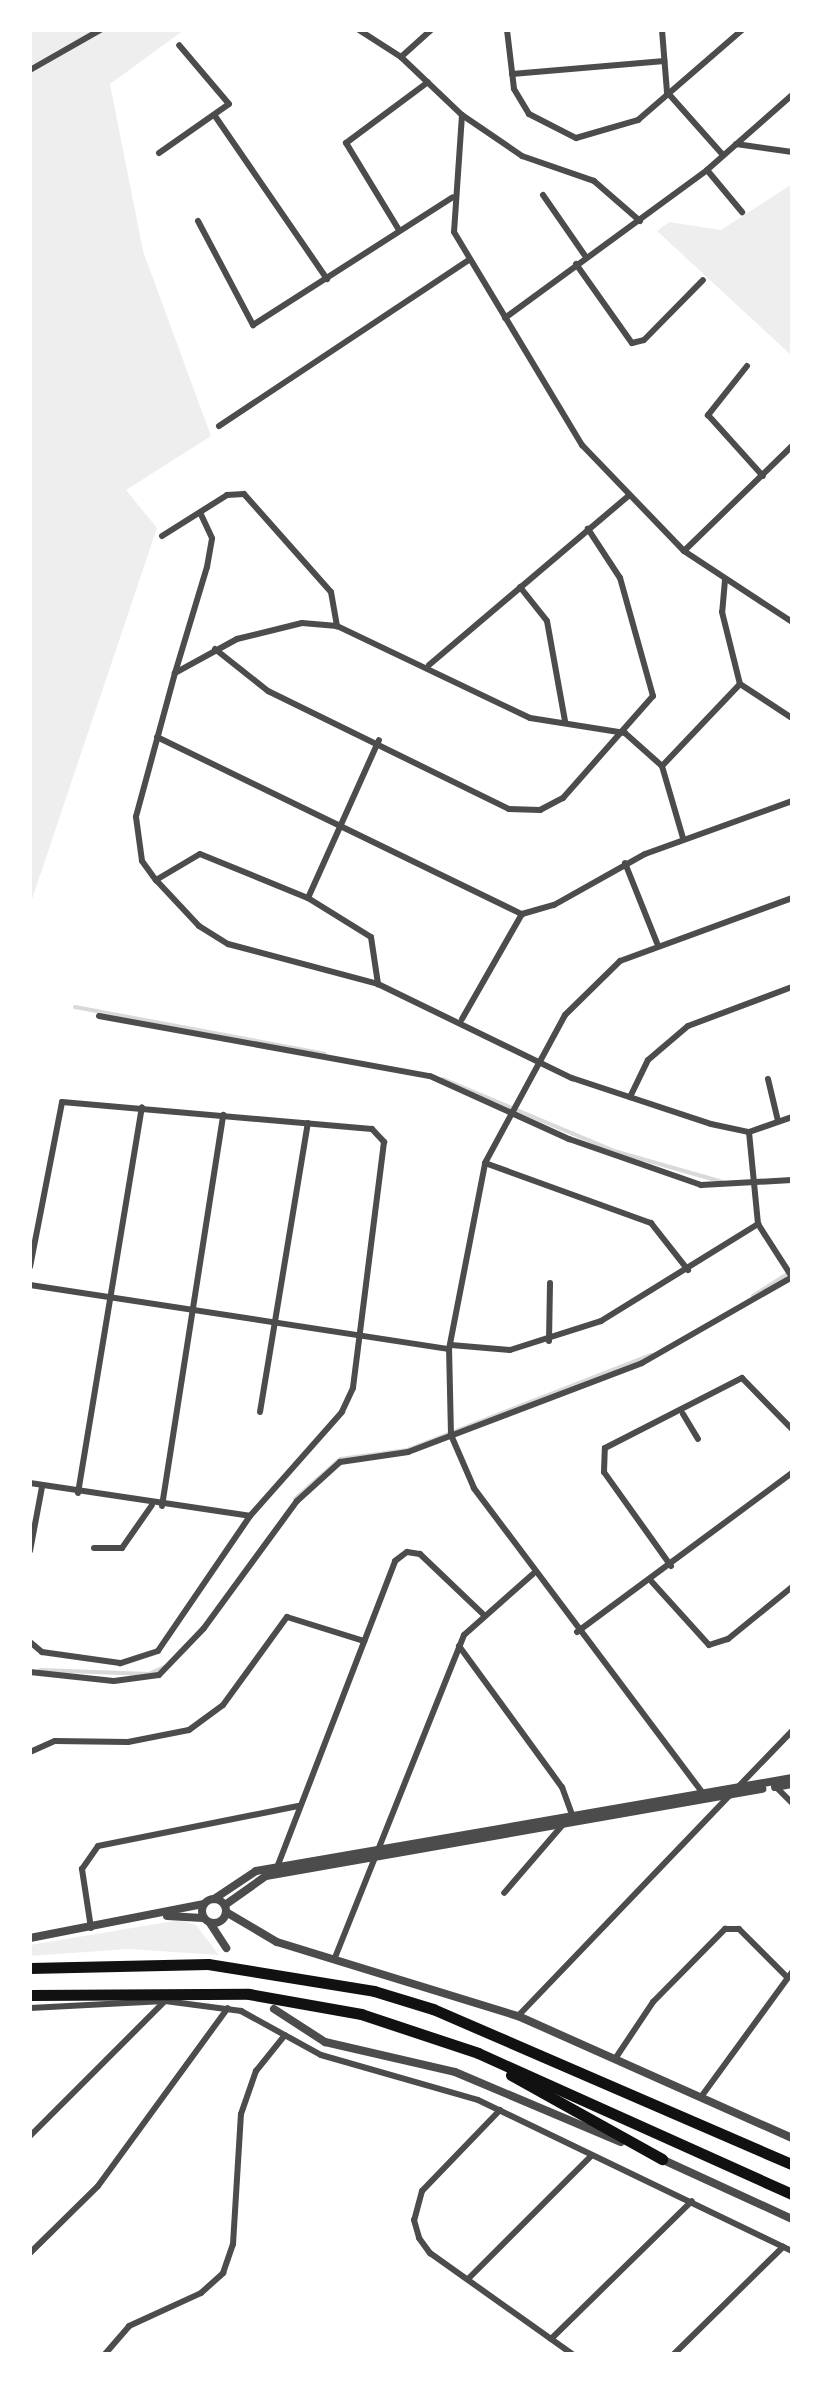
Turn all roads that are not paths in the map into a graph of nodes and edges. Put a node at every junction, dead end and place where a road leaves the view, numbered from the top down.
1 (100, 30) edge
2 (359, 30) edge
3 (431, 30) edge
4 (507, 30) edge
5 (662, 30) edge
6 (742, 30) edge
7 (179, 45) dead end
8 (401, 57) junction
9 (664, 61) junction
10 (30, 70) edge
11 (512, 74) junction
12 (428, 82) junction
13 (667, 92) junction
14 (792, 95) edge
15 (462, 115) junction
16 (215, 116) junction
17 (736, 144) junction
18 (792, 152) edge
19 (159, 153) dead end
20 (722, 154) junction
21 (707, 170) junction
22 (543, 195) dead end
23 (453, 197) junction
24 (742, 212) dead end
25 (198, 221) dead end
26 (640, 221) junction
27 (399, 230) junction
28 (586, 257) junction
29 (467, 261) junction
30 (576, 264) junction
31 (327, 279) junction
32 (703, 280) dead end
33 (505, 318) junction
34 (747, 366) dead end
35 (219, 426) dead end
36 (792, 446) edge
37 (763, 476) junction
38 (628, 496) junction
39 (201, 514) junction
40 (588, 529) junction
41 (162, 536) dead end
42 (684, 551) junction
43 (725, 580) junction
44 (520, 587) junction
45 (792, 622) edge
46 (337, 626) junction
47 (215, 649) junction
48 (429, 665) junction
49 (175, 673) junction
50 (740, 684) junction
51 (792, 718) edge
52 (565, 721) junction
53 (625, 733) junction
54 (157, 737) junction
55 (379, 740) junction
56 (662, 766) junction
57 (792, 801) edge
58 (341, 822) junction
59 (683, 838) junction
60 (625, 863) junction
61 (156, 880) junction
62 (308, 898) junction
63 (792, 898) edge
64 (522, 914) junction
65 (657, 943) junction
66 (378, 984) junction
67 (792, 987) edge
68 (99, 1016) dead end
69 (462, 1019) junction
70 (534, 1063) junction
71 (768, 1079) dead end
72 (630, 1097) junction
73 (142, 1107) junction
74 (510, 1112) junction
75 (223, 1115) junction
76 (792, 1117) edge
77 (778, 1121) junction
78 (308, 1123) junction
79 (749, 1132) junction
80 (485, 1163) junction
81 (792, 1180) edge
82 (755, 1188) junction
83 (758, 1224) junction
84 (30, 1267) edge
85 (688, 1270) junction
86 (792, 1277) edge
87 (550, 1283) dead end
88 (30, 1285) edge
89 (109, 1298) junction
90 (193, 1310) junction
91 (275, 1324) junction
92 (360, 1340) junction
93 (549, 1341) junction
94 (450, 1347) junction
95 (260, 1412) dead end
96 (683, 1414) junction
97 (792, 1429) edge
98 (451, 1435) junction
99 (698, 1439) dead end
100 (792, 1473) edge
101 (30, 1483) edge
102 (42, 1487) junction
103 (78, 1493) junction
104 (152, 1505) junction
105 (162, 1506) junction
106 (250, 1516) junction
107 (94, 1548) dead end
108 (30, 1551) edge
109 (671, 1566) junction
110 (533, 1574) junction
111 (652, 1582) junction
112 (792, 1587) edge
113 (482, 1613) junction
114 (577, 1632) junction
115 (364, 1641) junction
116 (30, 1642) edge
117 (459, 1646) junction
118 (30, 1672) edge
119 (792, 1731) edge
120 (30, 1752) edge
121 (792, 1778) edge
122 (774, 1784) junction
123 (792, 1784) edge
124 (738, 1787) junction
125 (730, 1794) junction
126 (705, 1796) junction
127 (792, 1803) edge
128 (298, 1806) junction
129 (572, 1818) junction
130 (378, 1850) junction
131 (372, 1859) junction
132 (276, 1871) junction
133 (504, 1893) dead end
134 (214, 1899) junction
135 (203, 1904) junction
136 (225, 1909) junction
137 (162, 1915) junction
138 (207, 1920) junction
139 (91, 1928) junction
140 (30, 1938) edge
141 (226, 1948) dead end
142 (334, 1960) junction
143 (30, 1968) edge
144 (790, 1975) edge
145 (30, 1995) edge
146 (165, 2001) junction
147 (30, 2008) edge
148 (228, 2008) junction
149 (274, 2009) dead end
150 (518, 2016) junction
151 (285, 2035) junction
152 (428, 2035) junction
153 (615, 2059) junction
154 (701, 2097) junction
155 (500, 2110) junction
156 (30, 2136) edge
157 (792, 2138) edge
158 (592, 2155) junction
159 (662, 2159) junction
160 (792, 2164) edge
161 (792, 2194) edge
162 (692, 2201) junction
163 (792, 2219) edge
164 (783, 2247) junction
165 (792, 2251) edge
166 (30, 2253) edge
167 (468, 2279) junction
168 (551, 2339) junction
169 (105, 2354) edge
170 (572, 2354) edge
171 (674, 2354) edge

1 - 10 street
2 - 8 street
3 - 8 street
4 - 11 street
5 - 9 street
6 - 13 street
7 - 16 street
8 - 12 street
9 - 11 street
9 - 13 street
11 - 13 street
12 - 15 street
12 - 27 street
13 - 20 street
14 - 17 street
15 - 23 street
15 - 26 street
16 - 19 street
16 - 31 street
17 - 18 street
17 - 20 street
20 - 21 street
21 - 24 street
21 - 26 street
22 - 28 street
23 - 27 street
23 - 29 street
25 - 31 street
26 - 28 street
27 - 31 street
28 - 30 street
29 - 33 street
29 - 35 street
30 - 32 street
30 - 33 street
33 - 38 street
34 - 37 street
36 - 37 street
37 - 42 street
38 - 40 street
38 - 42 street
39 - 41 street
39 - 46 street
39 - 49 street
40 - 44 street
40 - 53 street
42 - 43 street
43 - 45 street
43 - 50 street
44 - 48 street
44 - 52 street
46 - 47 street
46 - 48 street
47 - 49 street
47 - 55 street
48 - 52 street
49 - 54 street
50 - 51 street
50 - 56 street
52 - 53 street
53 - 55 street
53 - 56 street
54 - 58 street
54 - 61 street
55 - 58 street
56 - 59 street
57 - 59 street
58 - 62 street
58 - 64 street
59 - 60 street
60 - 64 street
60 - 65 street
61 - 62 street
61 - 66 street
62 - 66 street
63 - 65 street
64 - 69 street
65 - 70 street
66 - 69 street
67 - 72 street
68 - 74 street
69 - 70 street
70 - 72 street
70 - 74 street
71 - 77 street
72 - 79 street
73 - 75 street
73 - 84 street
73 - 89 street
74 - 80 street
74 - 82 street
75 - 78 street
75 - 90 street
76 - 77 street
77 - 79 street
78 - 91 street
78 - 92 street
79 - 82 street
80 - 85 street
80 - 94 street
81 - 82 street
82 - 83 street
83 - 85 street
83 - 86 street
85 - 93 street
86 - 98 street
87 - 93 street
88 - 89 street
89 - 90 street
89 - 103 street
90 - 91 street
90 - 105 street
91 - 92 street
91 - 95 street
92 - 94 street
92 - 106 street
93 - 94 street
94 - 98 street
96 - 97 street
96 - 99 street
96 - 109 street
98 - 110 street
98 - 118 street
100 - 109 street
101 - 102 street
102 - 103 street
102 - 108 street
103 - 104 street
104 - 105 street
104 - 107 street
105 - 106 street
106 - 116 street
109 - 111 street
110 - 113 street
110 - 114 street
111 - 112 street
111 - 114 street
113 - 115 street
113 - 117 street
114 - 126 street
115 - 120 street
115 - 128 street
117 - 129 street
117 - 130 street
119 - 124 street
121 - 122 street
122 - 123 street
122 - 124 street
122 - 125 street
122 - 127 street
124 - 125 street
124 - 126 street
125 - 126 street
125 - 150 street
126 - 129 street
128 - 132 street
128 - 139 street
129 - 130 street
129 - 131 street
129 - 133 street
130 - 131 street
130 - 132 street
131 - 132 street
131 - 142 street
132 - 134 street
132 - 136 street
134 - 135 street
134 - 136 street
135 - 137 street
135 - 138 street
136 - 138 street
136 - 142 street
137 - 138 street
137 - 139 street
138 - 141 street
139 - 140 street
142 - 150 street
143 - 160 highway
144 - 153 street
144 - 154 street
145 - 152 highway
146 - 147 street
146 - 148 street
146 - 156 street
148 - 151 street
148 - 166 street
149 - 159 street
150 - 153 street
151 - 155 street
151 - 169 street
152 - 159 highway
152 - 161 highway
153 - 154 street
154 - 157 street
155 - 158 street
155 - 167 street
158 - 162 street
158 - 167 street
159 - 163 street
162 - 164 street
162 - 168 street
164 - 165 street
164 - 171 street
167 - 168 street
168 - 170 street

